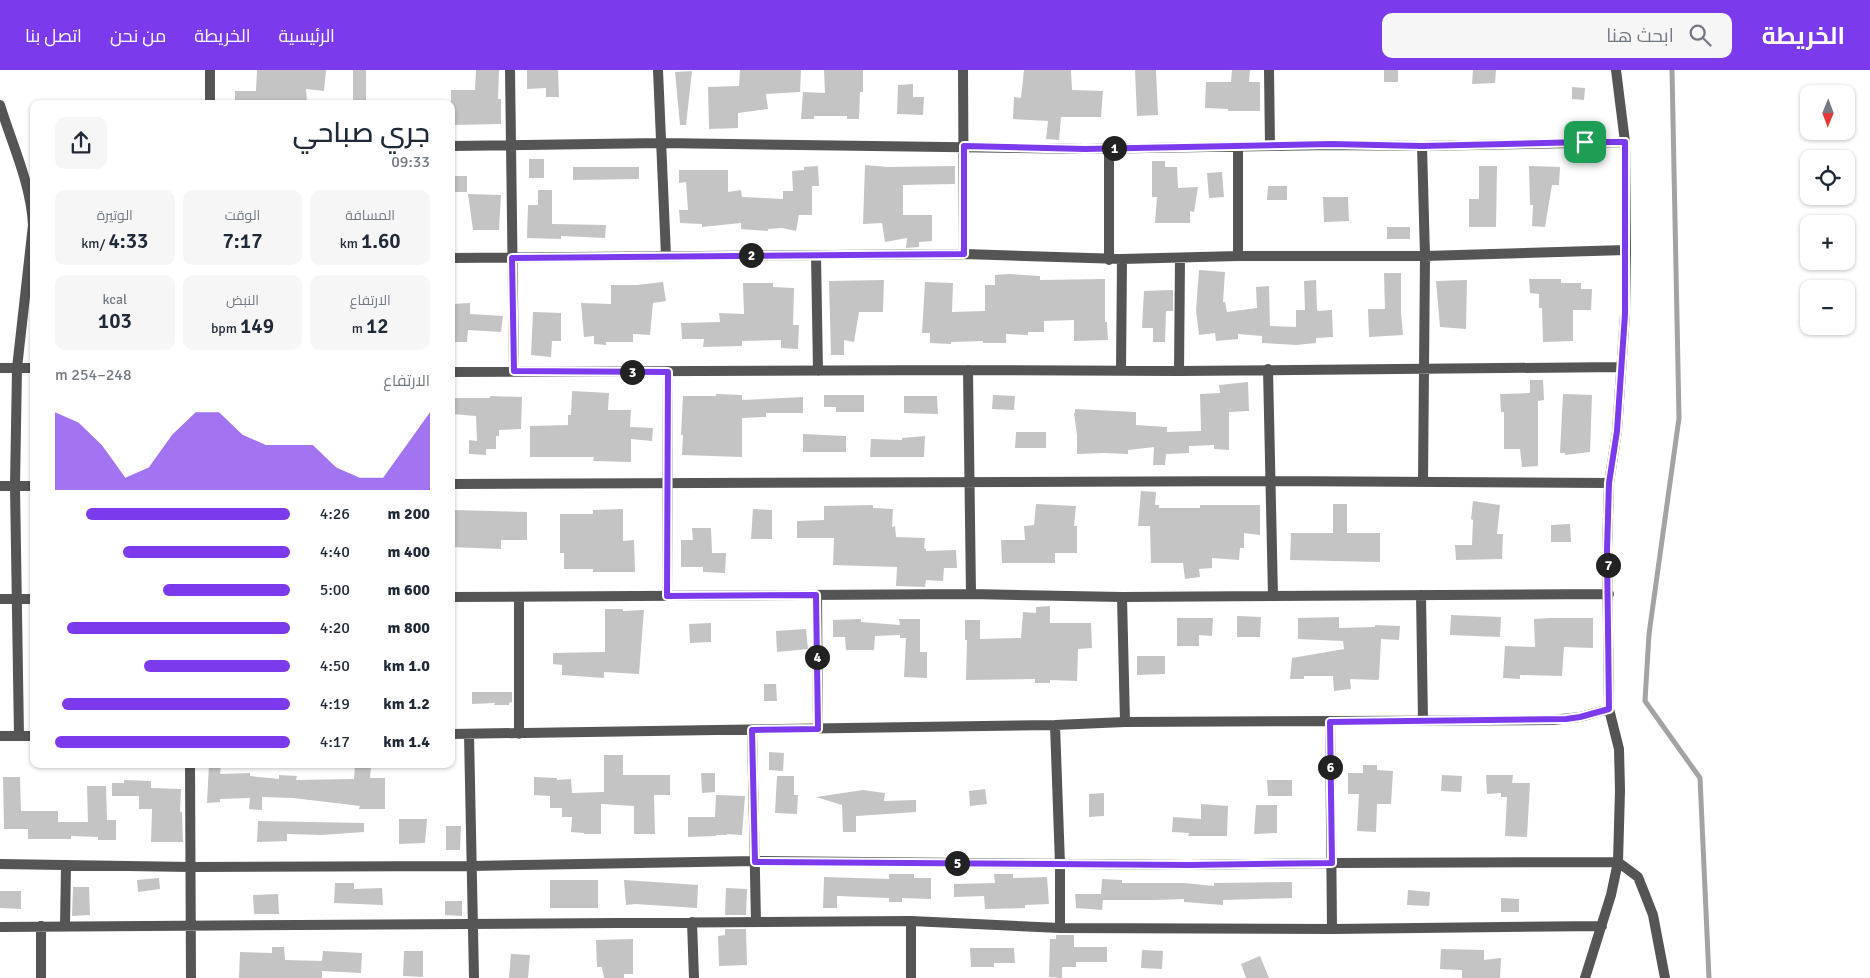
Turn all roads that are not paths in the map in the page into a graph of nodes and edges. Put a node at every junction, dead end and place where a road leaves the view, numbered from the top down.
1 (210, 70) edge
2 (510, 70) edge
3 (658, 70) edge
4 (964, 70) edge
5 (1269, 70) edge
6 (1616, 70) edge
7 (210, 100) edge
8 (0, 105) edge
9 (1625, 142) junction
10 (662, 143) junction
11 (511, 145) junction
12 (455, 146) edge
13 (964, 146) junction
14 (1238, 146) junction
15 (1270, 146) junction
16 (1422, 146) junction
17 (1109, 148) junction
18 (30, 202) edge
19 (1626, 250) junction
20 (964, 254) junction
21 (816, 255) junction
22 (666, 256) junction
23 (1238, 256) junction
24 (1425, 256) junction
25 (455, 258) edge
26 (512, 258) junction
27 (1180, 258) junction
28 (1109, 260) junction
29 (1122, 260) junction
30 (30, 261) edge
31 (1621, 367) junction
32 (0, 368) edge
33 (17, 368) junction
34 (30, 368) edge
35 (1268, 369) junction
36 (1425, 369) junction
37 (968, 370) junction
38 (514, 371) junction
39 (818, 371) junction
40 (1121, 371) junction
41 (1179, 371) junction
42 (455, 372) edge
43 (668, 372) junction
44 (1271, 481) junction
45 (970, 482) junction
46 (1423, 482) junction
47 (667, 483) junction
48 (1609, 483) junction
49 (455, 484) edge
50 (0, 486) edge
51 (15, 486) junction
52 (30, 486) edge
53 (971, 594) junction
54 (1609, 594) junction
55 (816, 595) junction
56 (1422, 595) junction
57 (667, 596) junction
58 (1122, 596) junction
59 (1273, 596) junction
60 (455, 597) edge
61 (519, 597) junction
62 (17, 599) junction
63 (30, 599) edge
64 (0, 600) edge
65 (1609, 709) junction
66 (1423, 721) junction
67 (1125, 722) junction
68 (1330, 722) junction
69 (1055, 725) junction
70 (818, 729) junction
71 (752, 730) junction
72 (455, 734) edge
73 (469, 734) junction
74 (519, 734) junction
75 (0, 736) edge
76 (19, 736) junction
77 (30, 736) edge
78 (190, 768) edge
79 (755, 862) junction
80 (1618, 862) junction
81 (1332, 863) junction
82 (0, 864) edge
83 (66, 864) junction
84 (1060, 864) junction
85 (471, 866) junction
86 (191, 867) junction
87 (911, 921) junction
88 (692, 922) junction
89 (756, 922) junction
90 (473, 925) junction
91 (41, 926) junction
92 (65, 926) junction
93 (191, 926) junction
94 (1602, 926) junction
95 (0, 927) edge
96 (1060, 928) junction
97 (1332, 929) junction
98 (41, 978) edge
99 (191, 978) edge
100 (474, 978) edge
101 (694, 978) edge
102 (911, 978) edge
103 (1585, 978) edge
104 (1665, 978) edge

1 - 7 street
2 - 11 street
3 - 10 street
4 - 13 street
5 - 15 street
6 - 9 street
8 - 18 street
9 - 16 street
9 - 19 street
10 - 11 street
10 - 13 street
10 - 22 street
11 - 12 street
11 - 26 street
13 - 17 street
13 - 20 street
14 - 15 street
14 - 17 street
14 - 23 street
15 - 16 street
16 - 24 street
17 - 28 street
19 - 24 street
19 - 31 street
20 - 21 street
20 - 28 street
21 - 22 street
21 - 39 street
22 - 26 street
23 - 24 street
23 - 27 street
24 - 36 street
25 - 26 street
26 - 38 street
27 - 29 street
27 - 41 street
28 - 29 street
29 - 40 street
30 - 33 street
31 - 36 street
31 - 48 street
32 - 33 street
33 - 34 street
33 - 51 street
35 - 36 street
35 - 41 street
35 - 44 street
36 - 46 street
37 - 39 street
37 - 40 street
37 - 45 street
38 - 42 street
38 - 43 street
39 - 43 street
40 - 41 street
43 - 47 street
44 - 45 street
44 - 46 street
44 - 59 street
45 - 47 street
45 - 53 street
46 - 48 street
47 - 49 street
47 - 57 street
48 - 54 street
50 - 51 street
51 - 52 street
51 - 62 street
53 - 55 street
53 - 58 street
54 - 56 street
54 - 65 street
55 - 57 street
55 - 70 street
56 - 59 street
56 - 66 street
57 - 61 street
58 - 59 street
58 - 67 street
60 - 61 street
61 - 74 street
62 - 63 street
62 - 64 street
62 - 76 street
65 - 66 street
65 - 80 street
66 - 68 street
67 - 68 street
67 - 69 street
68 - 81 street
69 - 70 street
69 - 84 street
70 - 71 street
71 - 74 street
71 - 79 street
72 - 73 street
73 - 74 street
73 - 85 street
75 - 76 street
76 - 77 street
78 - 86 street
79 - 84 street
79 - 85 street
79 - 89 street
80 - 81 street
80 - 94 street
80 - 104 street
81 - 84 street
81 - 97 street
82 - 83 street
83 - 86 street
83 - 92 street
84 - 96 street
85 - 86 street
85 - 90 street
86 - 93 street
87 - 89 street
87 - 96 street
87 - 102 street
88 - 89 street
88 - 90 street
88 - 101 street
90 - 93 street
90 - 100 street
91 - 92 street
91 - 95 street
91 - 98 street
92 - 93 street
93 - 99 street
94 - 97 street
94 - 103 street
96 - 97 street

